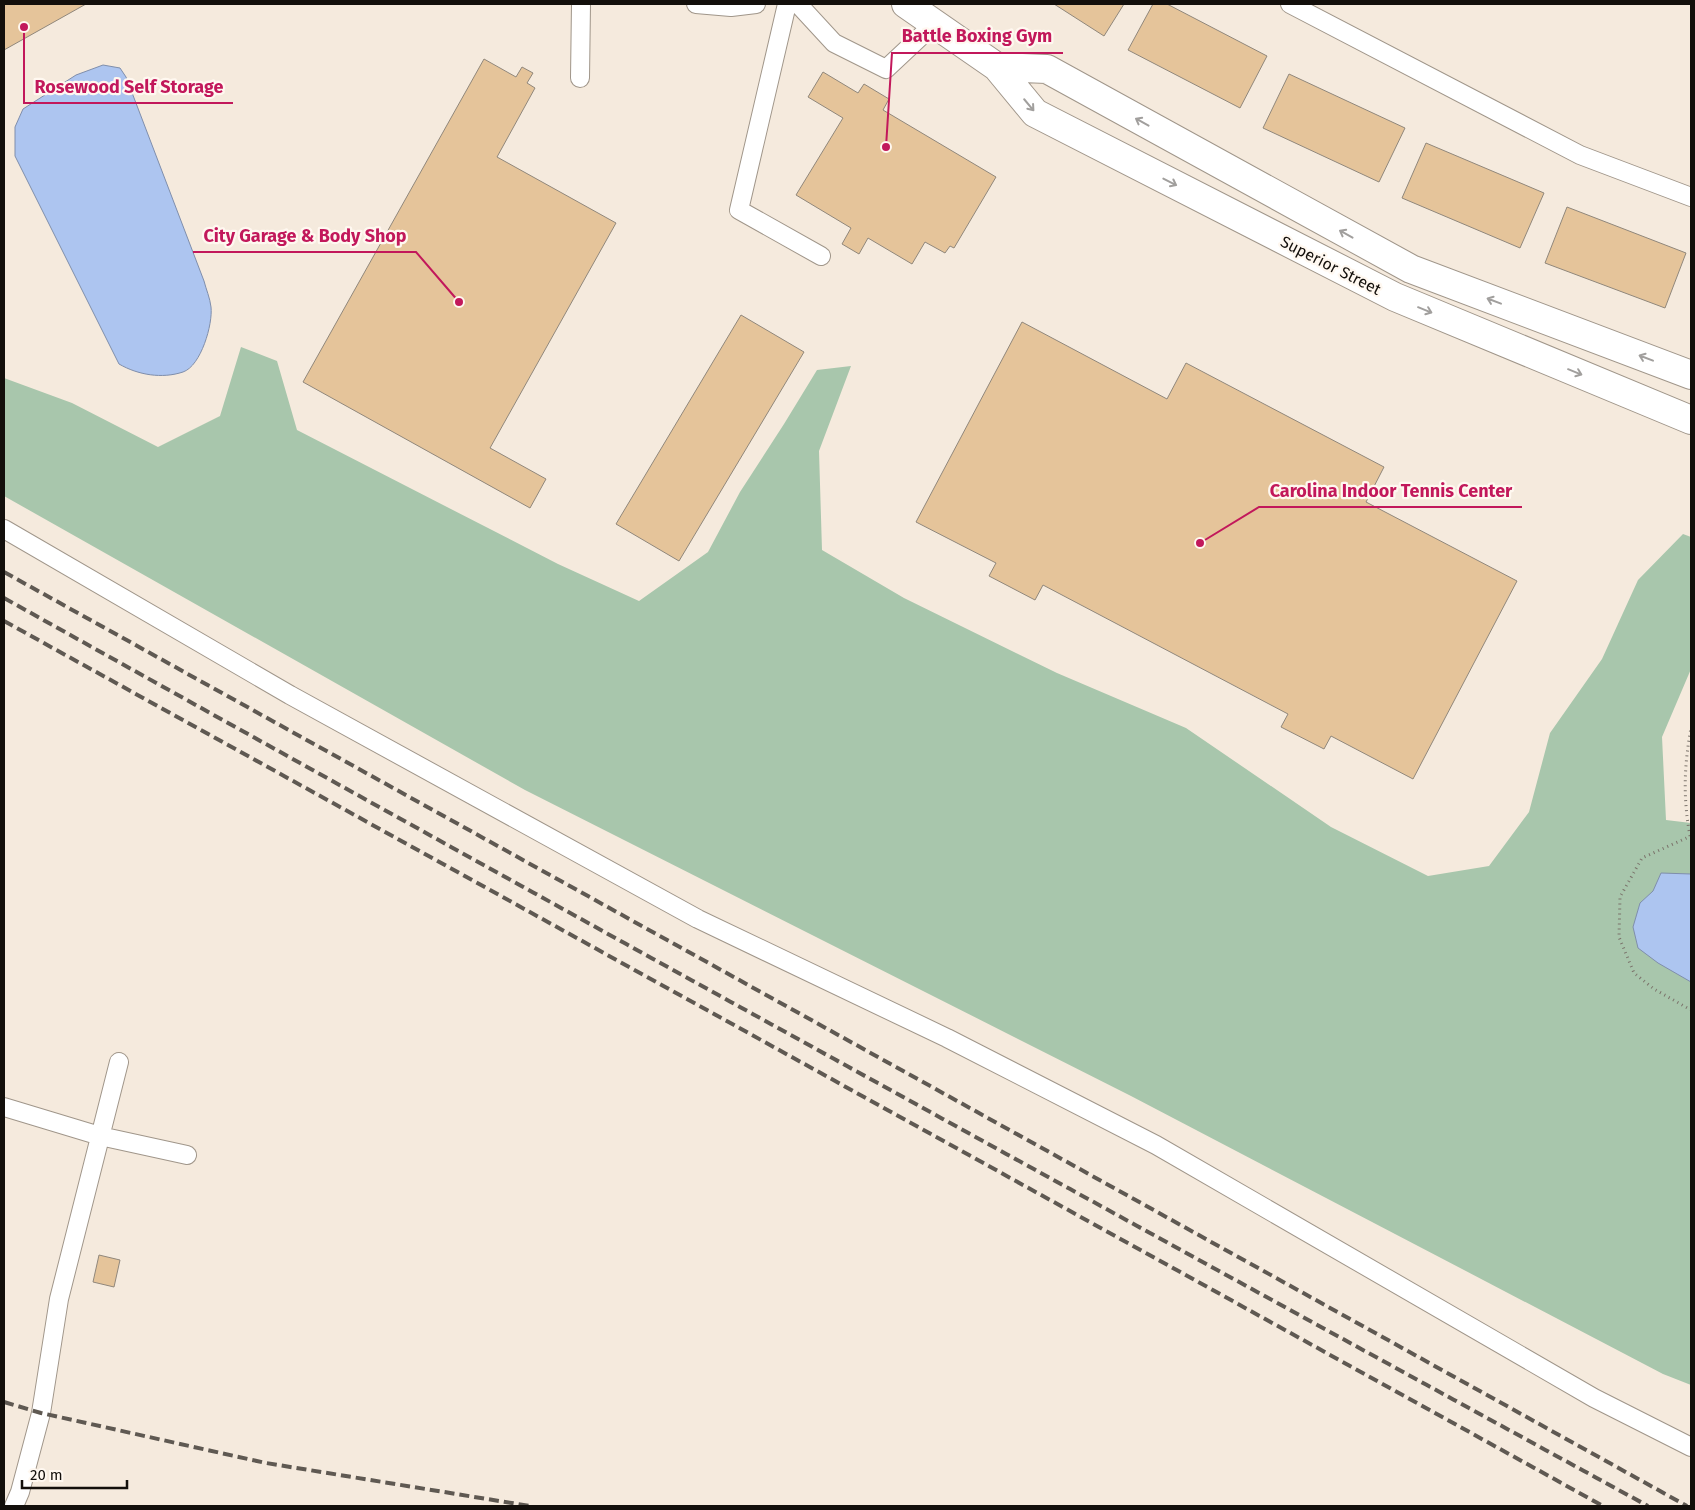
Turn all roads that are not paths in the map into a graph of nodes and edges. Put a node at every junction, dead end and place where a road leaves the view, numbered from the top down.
1 (581, 4) edge
2 (696, 4) edge
3 (756, 4) edge
4 (787, 4) edge
5 (798, 4) edge
6 (906, 4) edge
7 (1290, 4) edge
8 (934, 24) junction
9 (997, 68) junction
10 (580, 78) dead end
11 (1691, 197) edge
12 (821, 256) dead end
13 (1411, 269) junction
14 (1395, 298) junction
15 (1691, 375) edge
16 (1691, 420) edge
17 (4, 529) edge
18 (120, 1062) dead end
19 (4, 1107) edge
20 (100, 1136) junction
21 (186, 1155) dead end
22 (1691, 1447) edge
23 (14, 1506) edge

1 - 10 lane
2 - 3 lane
4 - 12 lane
5 - 8 lane
6 - 8 street, Superior Street
7 - 11 lane
8 - 9 street, Superior Street
13 -> 9 street, Superior Street
9 -> 14 street, Superior Street
13 - 14 lane
15 -> 13 street, Superior Street
14 -> 16 street, Superior Street
17 - 22 lane
18 - 20 lane
19 - 20 lane
20 - 21 lane
20 - 23 lane

